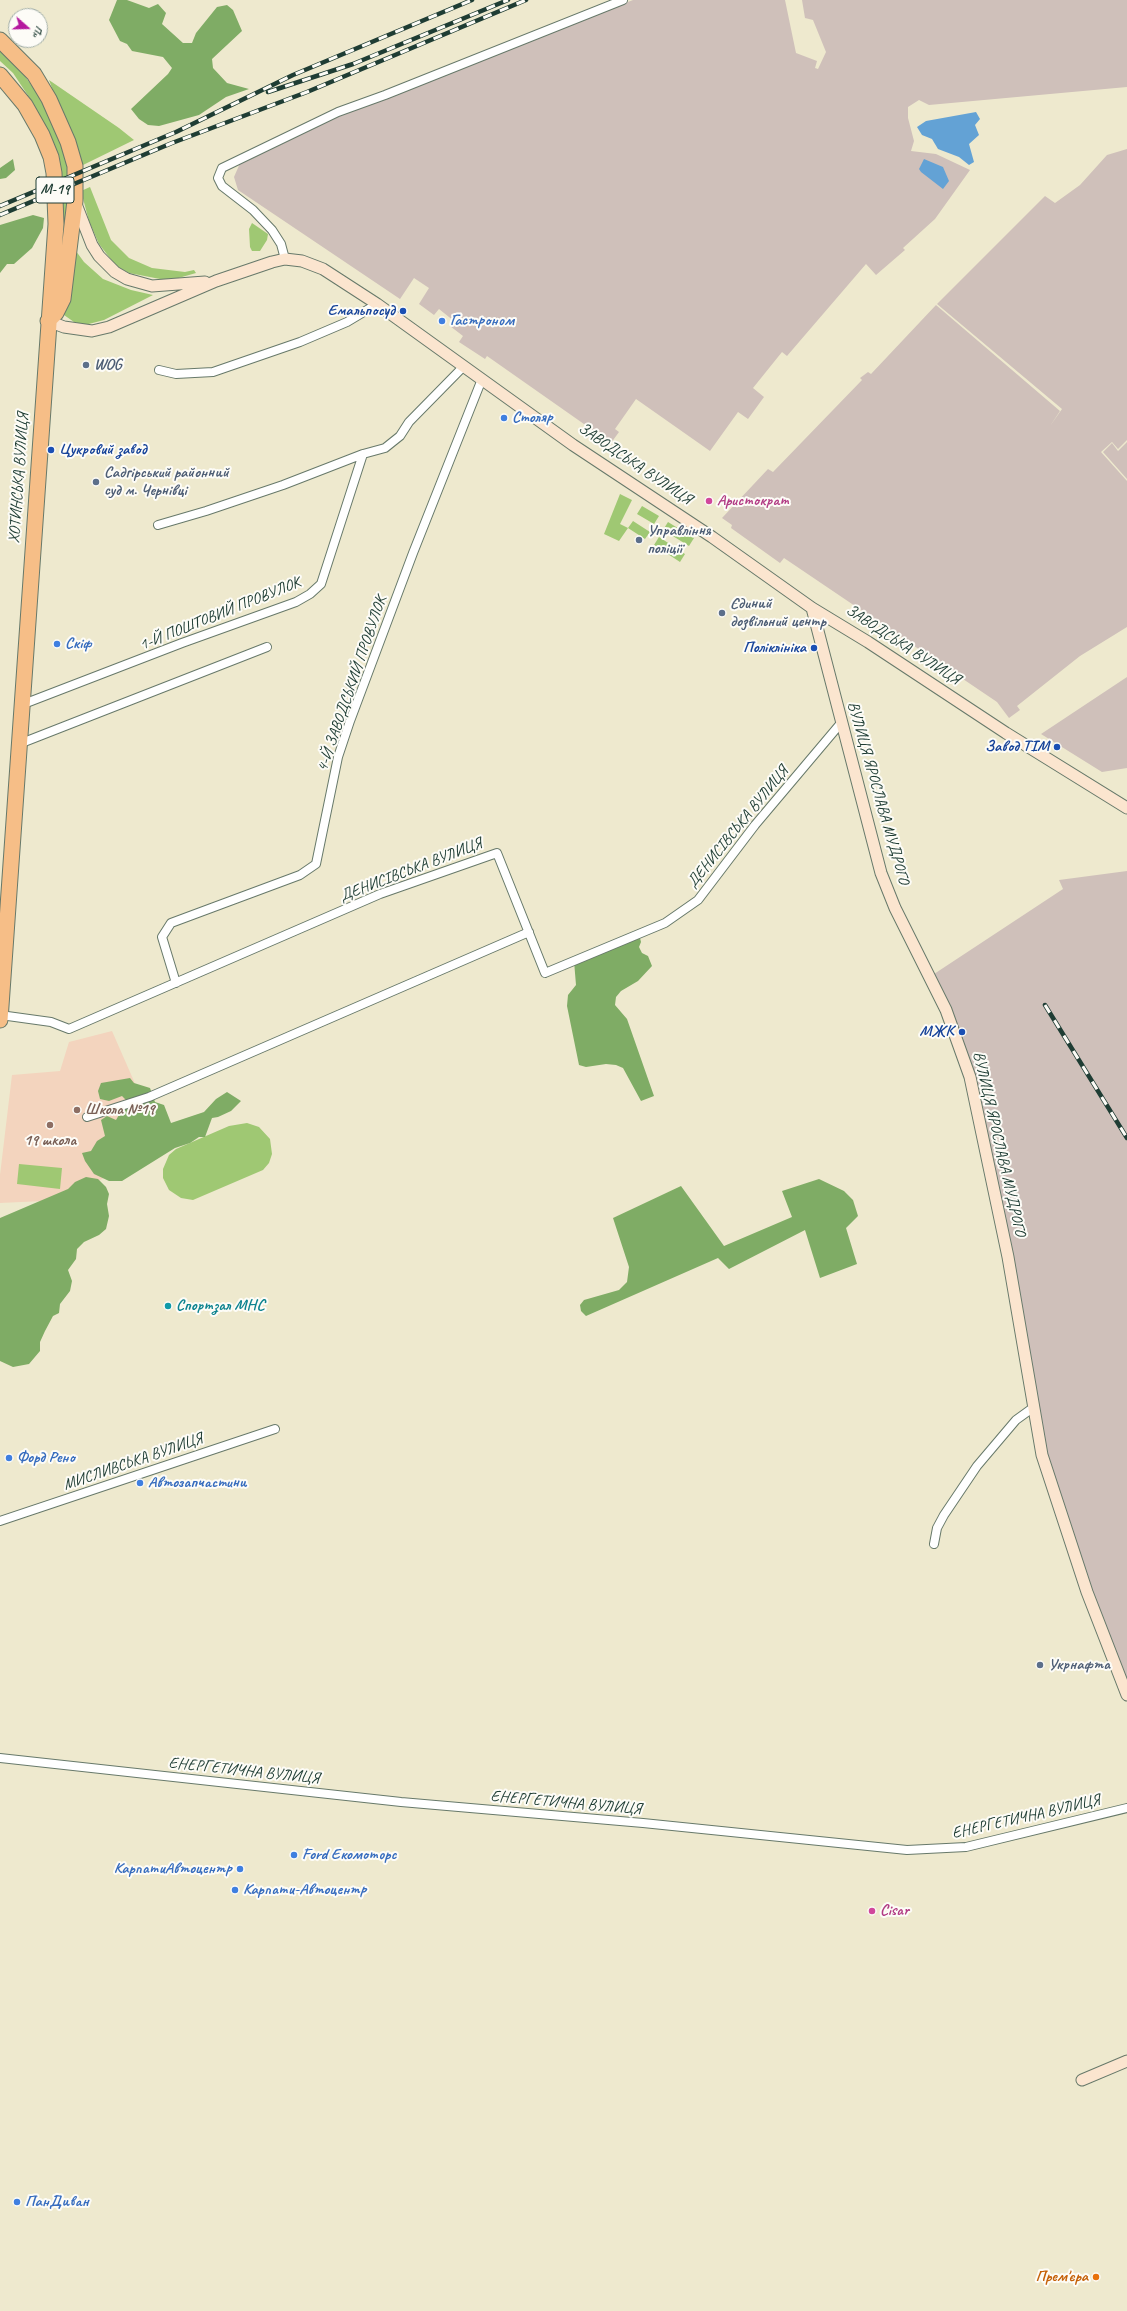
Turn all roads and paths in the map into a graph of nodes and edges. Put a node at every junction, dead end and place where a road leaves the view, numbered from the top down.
1 (623, 0) edge
2 (0, 40) edge
3 (0, 75) edge
4 (75, 201) junction
5 (285, 259) junction
6 (216, 281) junction
7 (377, 304) junction
8 (48, 321) junction
9 (464, 366) junction
10 (159, 370) dead end
11 (482, 379) junction
12 (363, 454) junction
13 (158, 525) dead end
14 (812, 608) junction
15 (267, 647) dead end
16 (21, 705) junction
17 (841, 723) junction
18 (19, 744) junction
19 (1111, 799) junction
20 (1127, 801) edge
21 (1127, 808) edge
22 (529, 932) junction
23 (176, 982) junction
24 (0, 1015) edge
25 (0, 1020) edge
26 (87, 1117) dead end
27 (1034, 1407) junction
28 (275, 1428) dead end
29 (0, 1521) edge
30 (934, 1544) dead end
31 (1127, 1695) edge
32 (0, 1758) edge
33 (1127, 1808) edge
34 (1127, 2061) edge
35 (1082, 2080) dead end

1 - 5 street
2 - 4 highway, ЗАВОДСЬКА ВУЛИЦЯ / М-19
3 - 8 highway, ХОТИНСЬКА ВУЛИЦЯ / М-19
4 - 6 main road, ЗАВОДСЬКА ВУЛИЦЯ
4 - 8 highway, М-19
5 - 6 main road, ЗАВОДСЬКА ВУЛИЦЯ
5 - 7 main road, ЗАВОДСЬКА ВУЛИЦЯ
6 - 8 main road, ЗАВОДСЬКА ВУЛИЦЯ
7 - 9 main road, ЗАВОДСЬКА ВУЛИЦЯ
7 - 10 street
8 - 16 highway, ХОТИНСЬКА ВУЛИЦЯ / М-19
9 - 11 main road, ЗАВОДСЬКА ВУЛИЦЯ
9 - 12 street
11 - 14 main road, ЗАВОДСЬКА ВУЛИЦЯ
11 - 23 street, 4-Й ЗАВОДСЬКИЙ ПРОВУЛОК
12 - 13 street
12 - 16 street, 1-Й ПОШТОВИЙ ПРОВУЛОК
14 - 17 main road, ВУЛИЦЯ ЯРОСЛАВА МУДРОГО
14 - 19 main road, ЗАВОДСЬКА ВУЛИЦЯ
15 - 18 street
16 - 18 highway, ХОТИНСЬКА ВУЛИЦЯ / М-19
17 - 22 street, ДЕНИСІВСЬКА ВУЛИЦЯ
17 - 27 main road, ВУЛИЦЯ ЯРОСЛАВА МУДРОГО
18 - 24 highway, ХОТИНСЬКА ВУЛИЦЯ / М-19
19 - 20 main road
19 - 21 main road, ЗАВОДСЬКА ВУЛИЦЯ
22 - 23 street, ДЕНИСІВСЬКА ВУЛИЦЯ
22 - 26 street
23 - 24 street, ДЕНИСІВСЬКА ВУЛИЦЯ
24 - 25 highway, ХОТИНСЬКА ВУЛИЦЯ / М-19
27 - 30 street
27 - 31 main road, ВУЛИЦЯ ЯРОСЛАВА МУДРОГО
28 - 29 street, МИСЛИВСЬКА ВУЛИЦЯ
32 - 33 street, ЕНЕРГЕТИЧНА ВУЛИЦЯ
34 - 35 main road

